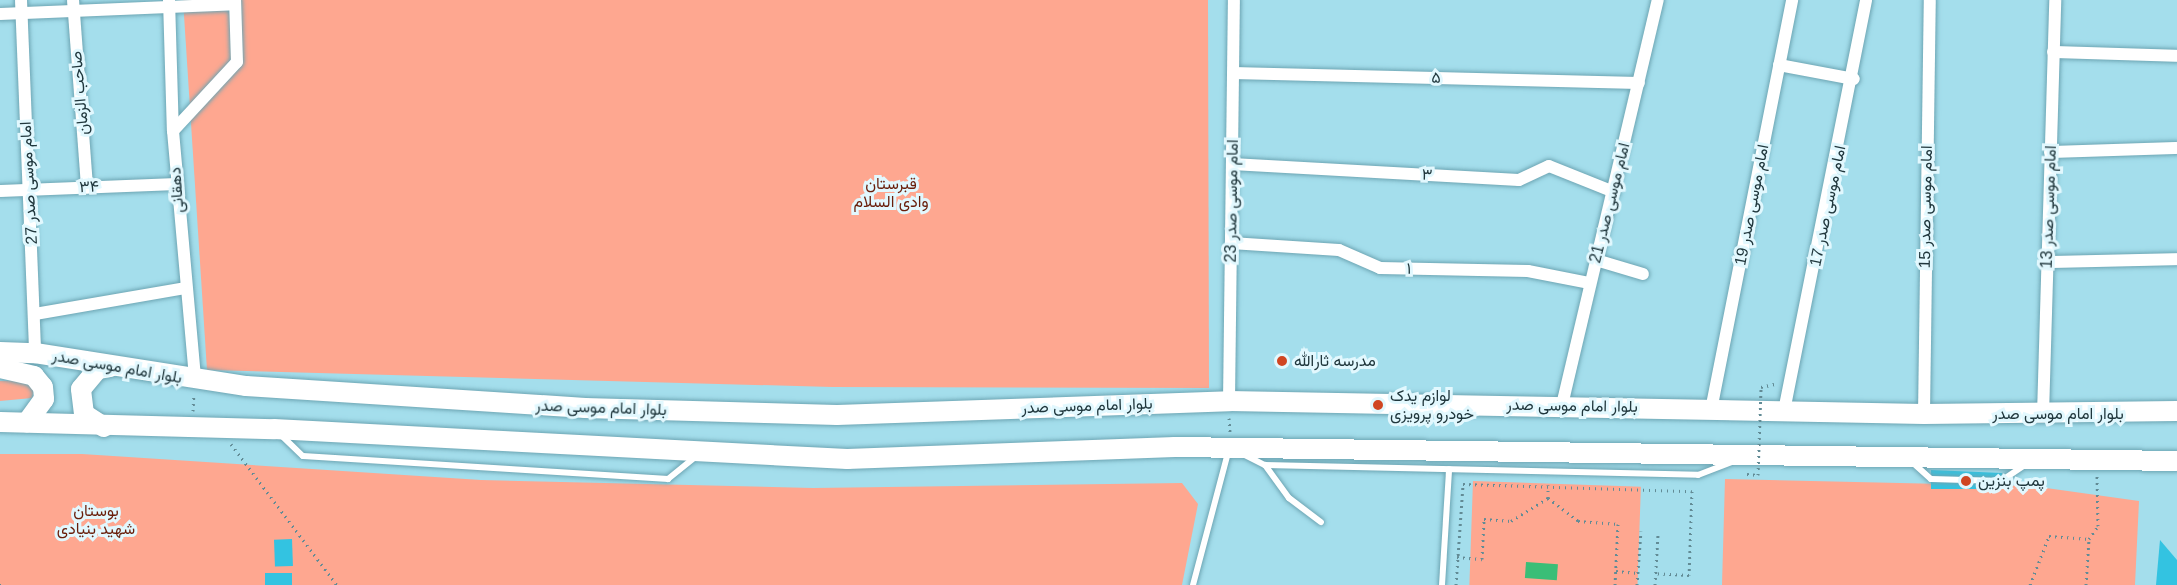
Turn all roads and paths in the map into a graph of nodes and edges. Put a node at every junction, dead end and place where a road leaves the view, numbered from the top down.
1 (1234, 0) edge
2 (1652, 0) edge
3 (1658, 0) edge
4 (1792, 0) edge
5 (1866, 0) edge
6 (1930, 0) edge
7 (2055, 0) edge
8 (235, 2) edge
9 (169, 4) edge
10 (73, 5) edge
11 (21, 6) edge
12 (0, 14) edge
13 (2053, 52) junction
14 (2177, 56) edge
15 (1779, 64) junction
16 (1233, 73) junction
17 (1854, 79) junction
18 (1639, 83) junction
19 (173, 131) junction
20 (2177, 148) edge
21 (2050, 152) junction
22 (1232, 164) junction
23 (177, 184) junction
24 (87, 187) junction
25 (30, 190) junction
26 (0, 191) edge
27 (1614, 192) junction
28 (1231, 243) junction
29 (2177, 259) edge
30 (1596, 260) junction
31 (2047, 262) junction
32 (1643, 274) dead end
33 (1590, 283) junction
34 (185, 288) junction
35 (35, 314) junction
36 (0, 352) edge
37 (35, 352) junction
38 (111, 367) junction
39 (0, 368) edge
40 (195, 379) junction
41 (1774, 384) dead end
42 (1229, 401) junction
43 (1562, 405) junction
44 (1711, 410) junction
45 (1784, 411) junction
46 (2177, 411) edge
47 (1924, 414) junction
48 (2043, 414) junction
49 (0, 422) edge
50 (27, 422) junction
51 (106, 428) junction
52 (193, 428) junction
53 (219, 428) junction
54 (274, 429) junction
55 (1230, 448) junction
56 (701, 452) junction
57 (1747, 453) junction
58 (2097, 458) junction
59 (2177, 461) edge
60 (1265, 465) junction
61 (1449, 469) junction
62 (1548, 472) junction
63 (1758, 476) dead end
64 (1548, 486) junction
65 (1548, 498) junction
66 (1321, 522) dead end
67 (1641, 531) dead end
68 (1658, 534) dead end
69 (2089, 539) junction
70 (1457, 557) junction
71 (1616, 570) junction
72 (1638, 573) junction
73 (1656, 573) junction
74 (337, 585) edge
75 (1193, 585) edge
76 (1442, 585) edge
77 (1456, 585) edge
78 (1615, 585) edge
79 (1637, 585) edge
80 (1655, 585) edge
81 (2030, 585) edge
82 (2086, 585) edge

1 - 16 street, امام موسی صدر 23
2 - 3 street
3 - 18 street, امام موسی صدر 21
4 - 15 street, امام موسی صدر 19
5 - 17 street, امام موسی صدر 17
6 - 47 street, امام موسی صدر 15
7 - 13 street, امام موسی صدر 13
8 - 9 street
8 - 19 street
9 - 10 street
9 - 19 street, دهقانی
10 - 11 street
10 - 24 street, صاحب الزمان
11 - 12 street
11 - 25 street, امام موسی صدر 27
13 - 14 street
13 - 21 street, امام موسی صدر 13
15 - 17 street
15 - 44 street, امام موسی صدر 19
16 - 18 street, ۵
16 - 22 street, امام موسی صدر 23
17 - 45 street, امام موسی صدر 17
18 - 27 street, امام موسی صدر 21
19 - 23 street, دهقانی
20 - 21 street
21 - 31 street, امام موسی صدر 13
22 - 27 street, ۳
22 - 28 street, امام موسی صدر 23
23 - 24 street, ۳۴
23 - 34 street, دهقانی
24 - 25 street, ۳۴
25 - 26 street, ۳۴
25 - 35 street, امام موسی صدر 27
27 - 30 street, امام موسی صدر 21
28 - 33 street, ۱
28 - 42 street, امام موسی صدر 23
29 - 31 street
30 - 32 street
30 - 33 street, امام موسی صدر 21
31 - 48 street, امام موسی صدر 13
33 - 43 street, امام موسی صدر 21
34 - 35 street
34 - 40 street, دهقانی
35 - 37 street, امام موسی صدر 27
36 - 37 main road, بلوار امام موسی صدر
37 - 38 main road, بلوار امام موسی صدر
38 - 40 main road, بلوار امام موسی صدر
38 - 51 main road
39 - 50 main road
40 - 42 main road, بلوار امام موسی صدر
40 - 52 path
41 - 63 path, bridge
42 - 43 main road, بلوار امام موسی صدر
42 - 55 path
43 - 44 main road, بلوار امام موسی صدر
44 - 45 main road, بلوار امام موسی صدر
45 - 47 main road, بلوار امام موسی صدر
46 - 48 main road, بلوار امام موسی صدر
47 - 48 main road, بلوار امام موسی صدر
49 - 50 main road
50 - 51 main road
51 - 52 main road
52 - 53 main road
53 - 54 main road
53 - 74 path
54 - 56 main road
54 - 56 lane
55 - 56 main road
55 - 57 main road
55 - 60 lane
55 - 75 lane
57 - 58 main road
57 - 62 lane
58 - 59 main road
58 - 69 path
60 - 61 lane
60 - 66 lane
61 - 62 lane
61 - 76 lane
62 - 64 path
64 - 65 path
64 - 70 path
64 - 73 path
65 - 70 path
65 - 71 path
67 - 72 path
68 - 73 path
69 - 81 path
69 - 82 path
70 - 77 path
71 - 72 path
71 - 78 path
72 - 79 path
73 - 80 path

